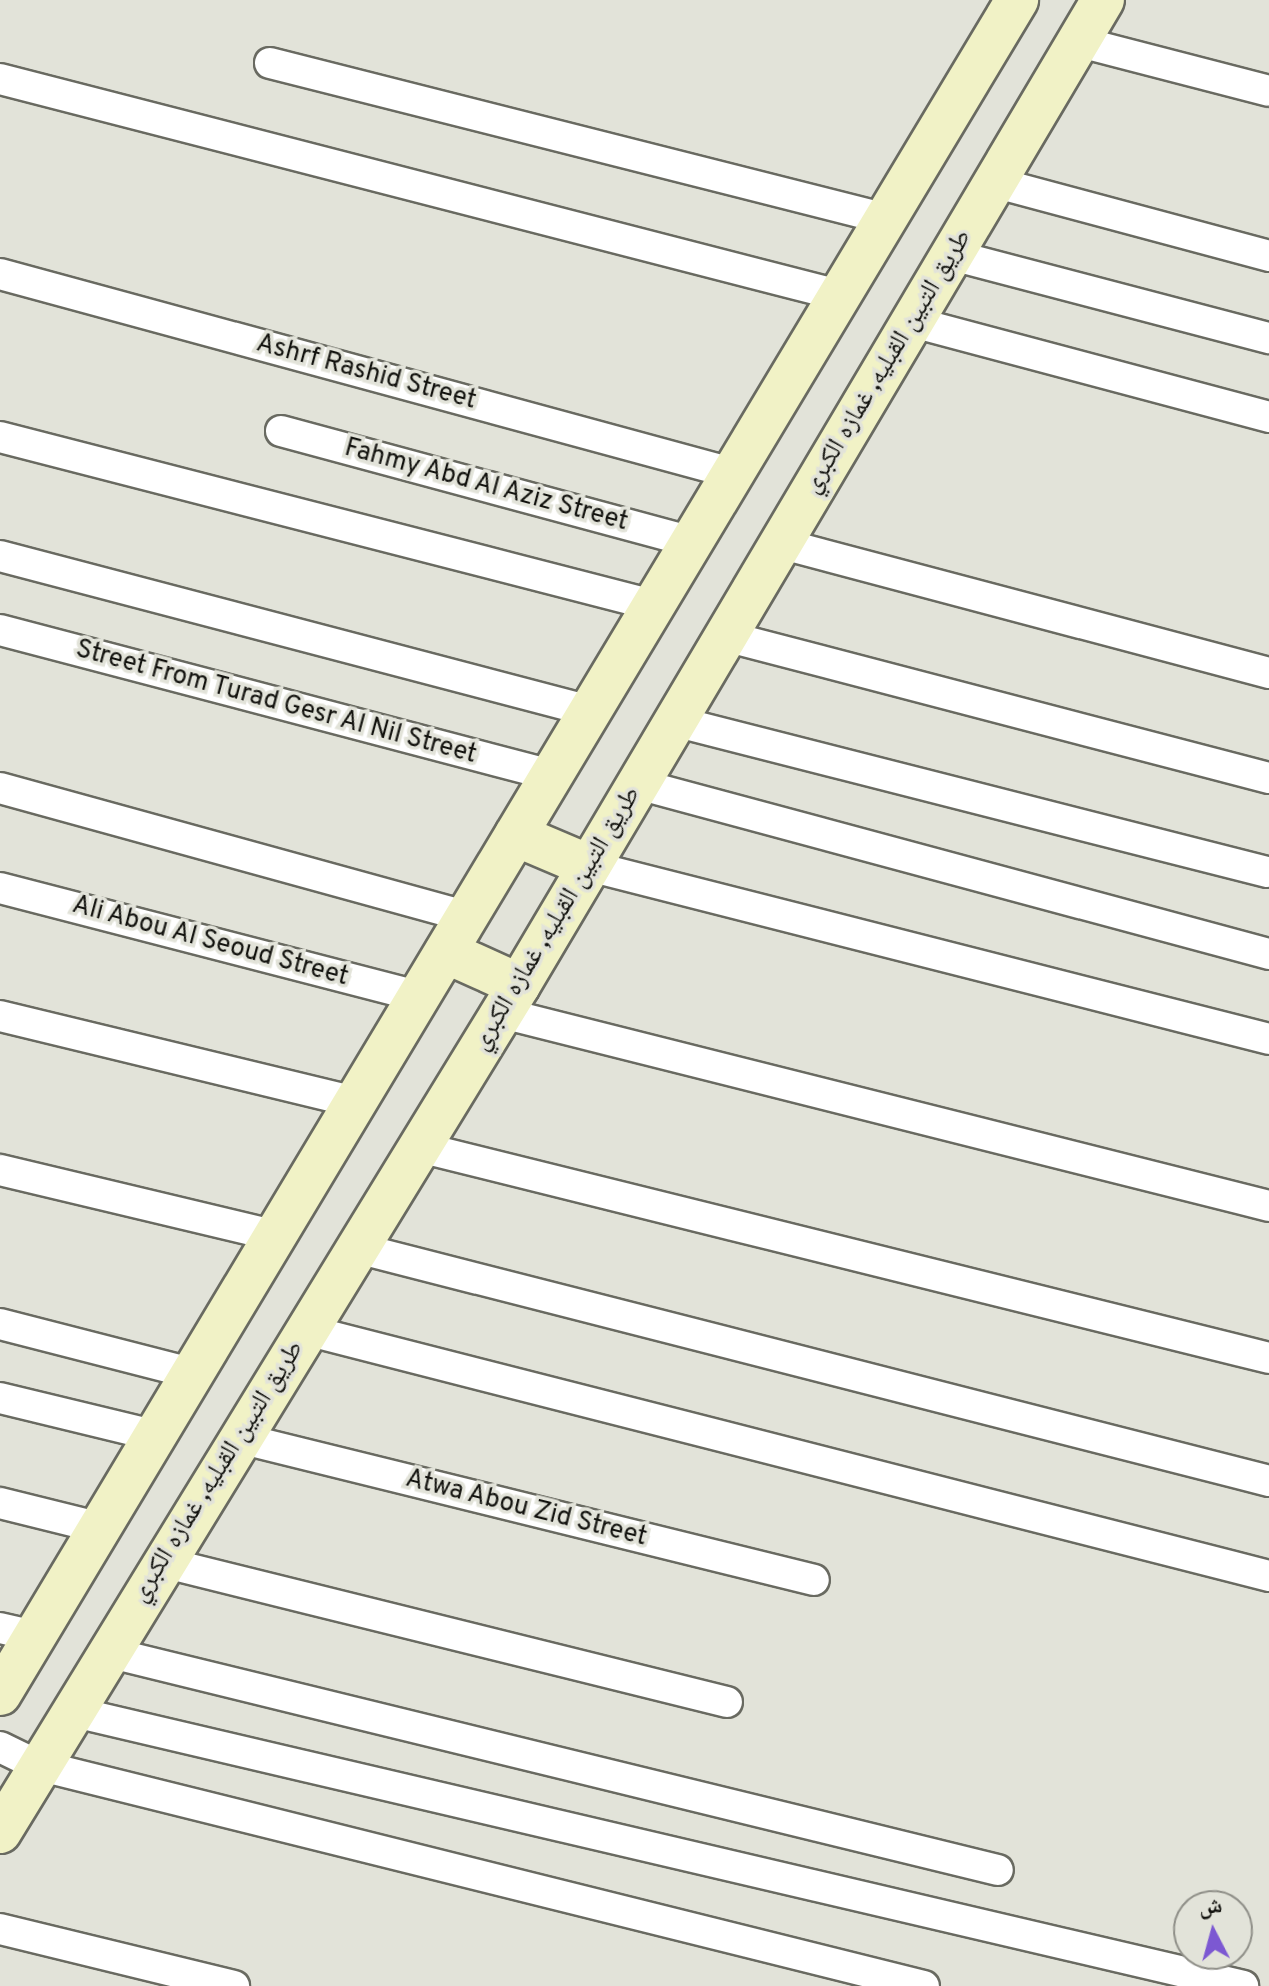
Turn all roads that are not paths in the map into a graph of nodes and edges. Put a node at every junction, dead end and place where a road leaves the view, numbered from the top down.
1 (1017, 0) edge
2 (1099, 1) edge
3 (1080, 42) junction
4 (270, 63) dead end
5 (0, 79) edge
6 (1269, 91) edge
7 (997, 183) junction
8 (883, 218) junction
9 (952, 255) junction
10 (1269, 256) edge
11 (0, 274) edge
12 (838, 295) junction
13 (909, 321) junction
14 (1269, 338) edge
15 (1269, 417) edge
16 (281, 431) dead end
17 (0, 437) edge
18 (732, 473) junction
19 (691, 542) junction
20 (779, 543) junction
21 (0, 556) edge
22 (653, 605) junction
23 (0, 630) edge
24 (725, 636) junction
25 (1269, 673) edge
26 (590, 711) junction
27 (674, 721) junction
28 (551, 775) junction
29 (1269, 778) edge
30 (638, 784) junction
31 (0, 788) edge
32 (516, 835) junction
33 (589, 866) junction
34 (1267, 872) edge
35 (0, 888) edge
36 (467, 917) junction
37 (446, 952) junction
38 (1269, 954) edge
39 (419, 996) junction
40 (511, 999) junction
41 (0, 1016) edge
42 (1269, 1039) edge
43 (356, 1102) junction
44 (419, 1147) junction
45 (0, 1170) edge
46 (1269, 1206) edge
47 (276, 1236) junction
48 (357, 1248) junction
49 (0, 1324) edge
50 (306, 1330) junction
51 (1269, 1358) edge
52 (195, 1374) junction
53 (0, 1398) edge
54 (157, 1436) junction
55 (239, 1438) junction
56 (1269, 1481) edge
57 (0, 1503) edge
58 (101, 1528) junction
59 (162, 1562) junction
60 (1269, 1576) edge
61 (814, 1580) dead end
62 (17, 1632) edge
63 (107, 1652) junction
64 (0, 1694) edge
65 (727, 1702) dead end
66 (70, 1711) junction
67 (0, 1747) edge
68 (37, 1765) junction
69 (0, 1832) edge
70 (998, 1870) dead end
71 (0, 1929) edge
72 (234, 1986) edge
73 (924, 1986) edge
74 (1243, 1986) edge

1 - 8 street
2 - 3 street, طريق التبين القبليه, غمازه الكبري
3 - 6 street
3 - 7 street, طريق التبين القبليه, غمازه الكبري
4 - 8 street
5 - 12 street
7 - 9 street, طريق التبين القبليه, غمازه الكبري
7 - 10 street
8 - 12 street
9 - 13 street, طريق التبين القبليه, غمازه الكبري
9 - 14 street
11 - 18 street, Ashrf Rashid Street
12 - 18 street
13 - 15 street
13 - 20 street, طريق التبين القبليه, غمازه الكبري
16 - 19 street, Fahmy Abd Al Aziz Street
17 - 22 street
18 - 19 street
19 - 22 street
20 - 24 street, طريق التبين القبليه, غمازه الكبري
20 - 25 street
21 - 26 street
22 - 26 street
23 - 28 street, Street From Turad Gesr Al Nil Street
24 - 27 street, طريق التبين القبليه, غمازه الكبري
24 - 29 street
26 - 28 street
27 - 30 street, طريق التبين القبليه, غمازه الكبري
27 - 34 street
28 - 32 street
30 - 33 street, طريق التبين القبليه, غمازه الكبري
30 - 38 street
31 - 36 street
32 - 33 street
32 - 36 street
33 - 40 street, طريق التبين القبليه, غمازه الكبري
33 - 42 street
35 - 39 street, Ali Abou Al Seoud Street
36 - 37 street
37 - 39 street
37 - 40 street
39 - 43 street
40 - 44 street, طريق التبين القبليه, غمازه الكبري
40 - 46 street
41 - 43 street
43 - 47 street
44 - 48 street, طريق التبين القبليه, غمازه الكبري
44 - 51 street
45 - 47 street
47 - 52 street
48 - 50 street, طريق التبين القبليه, غمازه الكبري
48 - 56 street
49 - 52 street
50 - 55 street, طريق التبين القبليه, غمازه الكبري
50 - 60 street
52 - 54 street
53 - 54 street
54 - 58 street
55 - 59 street, طريق التبين القبليه, غمازه الكبري
55 - 61 street, Atwa Abou Zid Street
57 - 58 street
58 - 62 street
59 - 63 street, طريق التبين القبليه, غمازه الكبري
59 - 65 street
62 - 64 street
63 - 66 street, طريق التبين القبليه, غمازه الكبري
63 - 70 street
66 - 68 street, طريق التبين القبليه, غمازه الكبري
66 - 74 street
67 - 68 street
68 - 69 street, طريق التبين القبليه, غمازه الكبري
68 - 73 street
71 - 72 street

